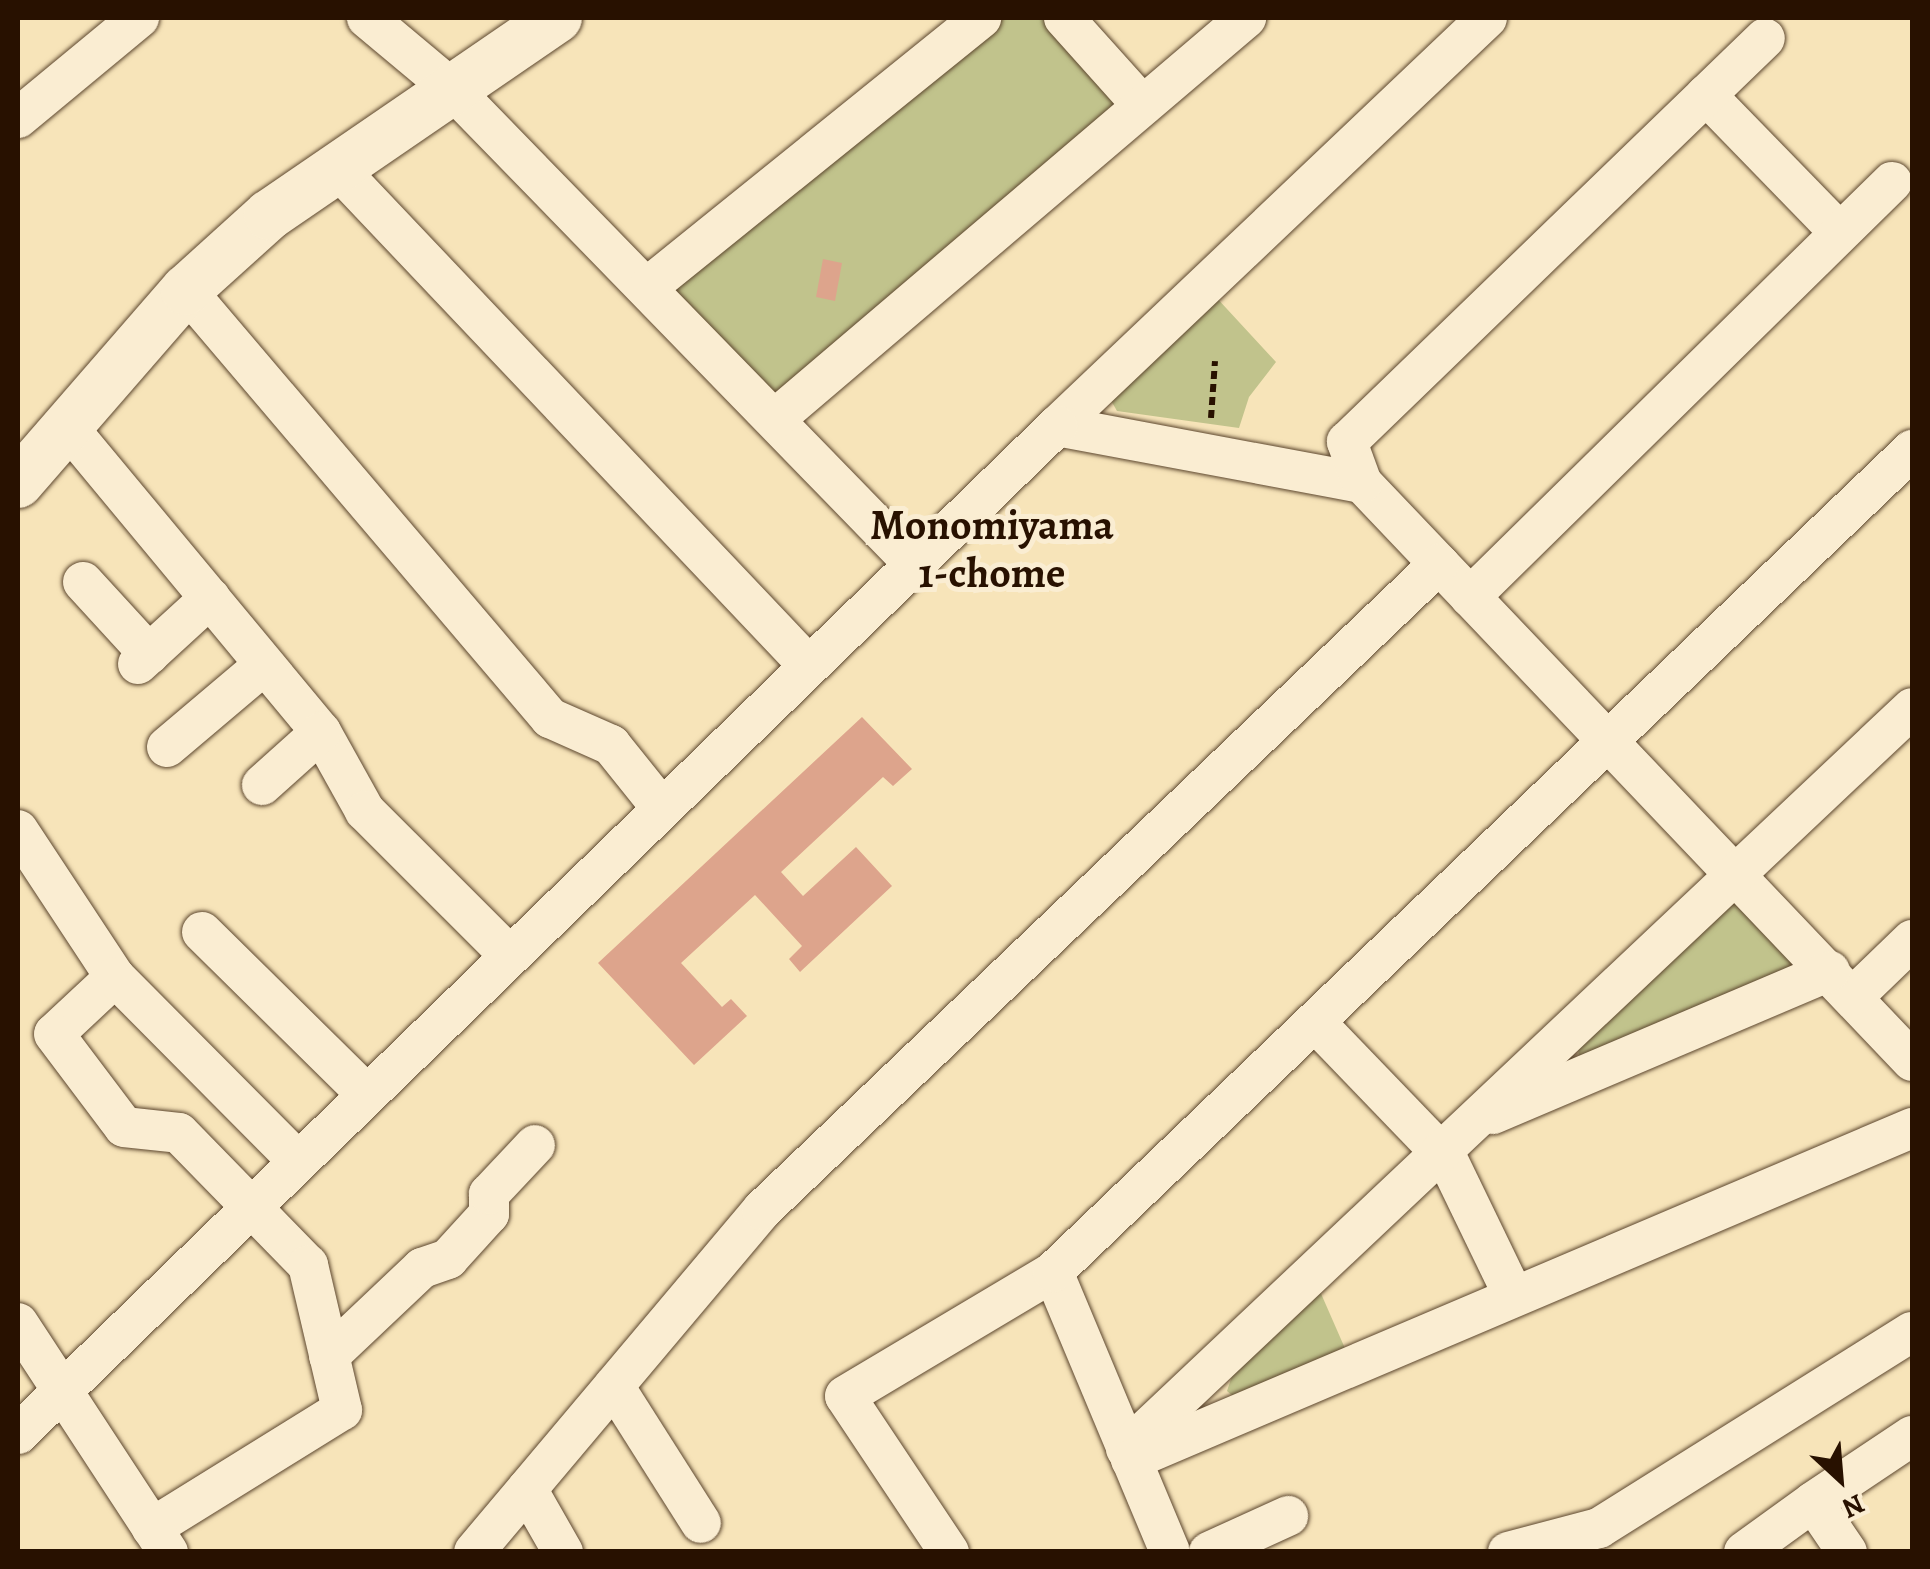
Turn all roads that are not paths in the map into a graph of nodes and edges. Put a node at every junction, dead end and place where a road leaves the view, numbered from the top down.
1 (139, 18) edge
2 (367, 18) edge
3 (557, 18) edge
4 (981, 18) edge
5 (1064, 18) edge
6 (1246, 18) edge
7 (1463, 26) edge
8 (1765, 38) dead end
9 (452, 89) junction
10 (1706, 94) junction
11 (1142, 105) junction
12 (18, 118) edge
13 (338, 169) junction
14 (1892, 182) dead end
15 (1839, 232) junction
16 (649, 286) junction
17 (186, 290) junction
18 (775, 419) junction
19 (66, 426) junction
20 (1058, 426) junction
21 (1912, 450) edge
22 (1362, 483) junction
23 (18, 484) edge
24 (914, 564) junction
25 (1438, 564) junction
26 (83, 582) dead end
27 (1470, 597) junction
28 (210, 598) junction
29 (807, 664) junction
30 (264, 665) junction
31 (1912, 708) edge
32 (321, 732) junction
33 (1612, 743) junction
34 (167, 746) dead end
35 (262, 785) dead end
36 (659, 805) junction
37 (18, 830) edge
38 (1734, 871) junction
39 (202, 932) dead end
40 (1912, 940) edge
41 (508, 954) junction
42 (115, 977) junction
43 (1842, 983) junction
44 (1316, 1023) junction
45 (1912, 1061) edge
46 (365, 1092) junction
47 (1912, 1128) edge
48 (1450, 1142) junction
49 (534, 1145) dead end
50 (296, 1159) junction
51 (249, 1207) junction
52 (1053, 1272) junction
53 (1512, 1293) junction
54 (18, 1324) edge
55 (1912, 1332) edge
56 (329, 1356) junction
57 (614, 1386) junction
58 (64, 1394) junction
59 (18, 1434) edge
60 (1912, 1436) edge
61 (1128, 1454) junction
62 (526, 1490) junction
63 (1813, 1502) junction
64 (1288, 1516) dead end
65 (701, 1523) dead end
66 (160, 1540) edge
67 (474, 1552) edge
68 (562, 1552) edge
69 (949, 1552) edge
70 (1170, 1552) edge
71 (1209, 1552) edge
72 (1508, 1552) edge
73 (1744, 1552) edge
74 (1847, 1552) edge

1 - 12 street
2 - 9 street
3 - 9 street
4 - 16 street
5 - 11 street
6 - 11 street
7 - 20 street
8 - 10 street
9 - 13 street
9 - 16 street
10 - 15 street
10 - 22 street
11 - 18 street
13 - 17 street
13 - 29 street
14 - 15 street
15 - 27 street
16 - 18 street
17 - 19 street
17 - 36 street
18 - 24 street
19 - 23 street
19 - 28 street
20 - 22 street
20 - 24 street
21 - 33 street
22 - 25 street
24 - 29 street
25 - 27 street
25 - 57 street
26 - 28 street
27 - 33 street
28 - 30 street
29 - 36 street
30 - 32 street
30 - 34 street
31 - 38 street
32 - 35 street
32 - 41 street
33 - 38 street
33 - 44 street
36 - 41 street
37 - 42 street
38 - 43 street
38 - 48 street
39 - 46 street
40 - 43 street
41 - 46 street
42 - 50 street
42 - 51 street
43 - 45 street
43 - 48 street
44 - 48 street
44 - 52 street
46 - 50 street
47 - 53 street
48 - 53 street
48 - 61 street
49 - 56 street
50 - 51 street
51 - 56 street
51 - 58 street
52 - 61 street
52 - 69 street
53 - 61 street
54 - 58 street
55 - 72 street
56 - 66 street
57 - 62 street
57 - 65 street
58 - 59 street
58 - 66 street
60 - 63 street
61 - 70 street
62 - 67 street
62 - 68 street
63 - 73 street
63 - 74 street
64 - 71 street

